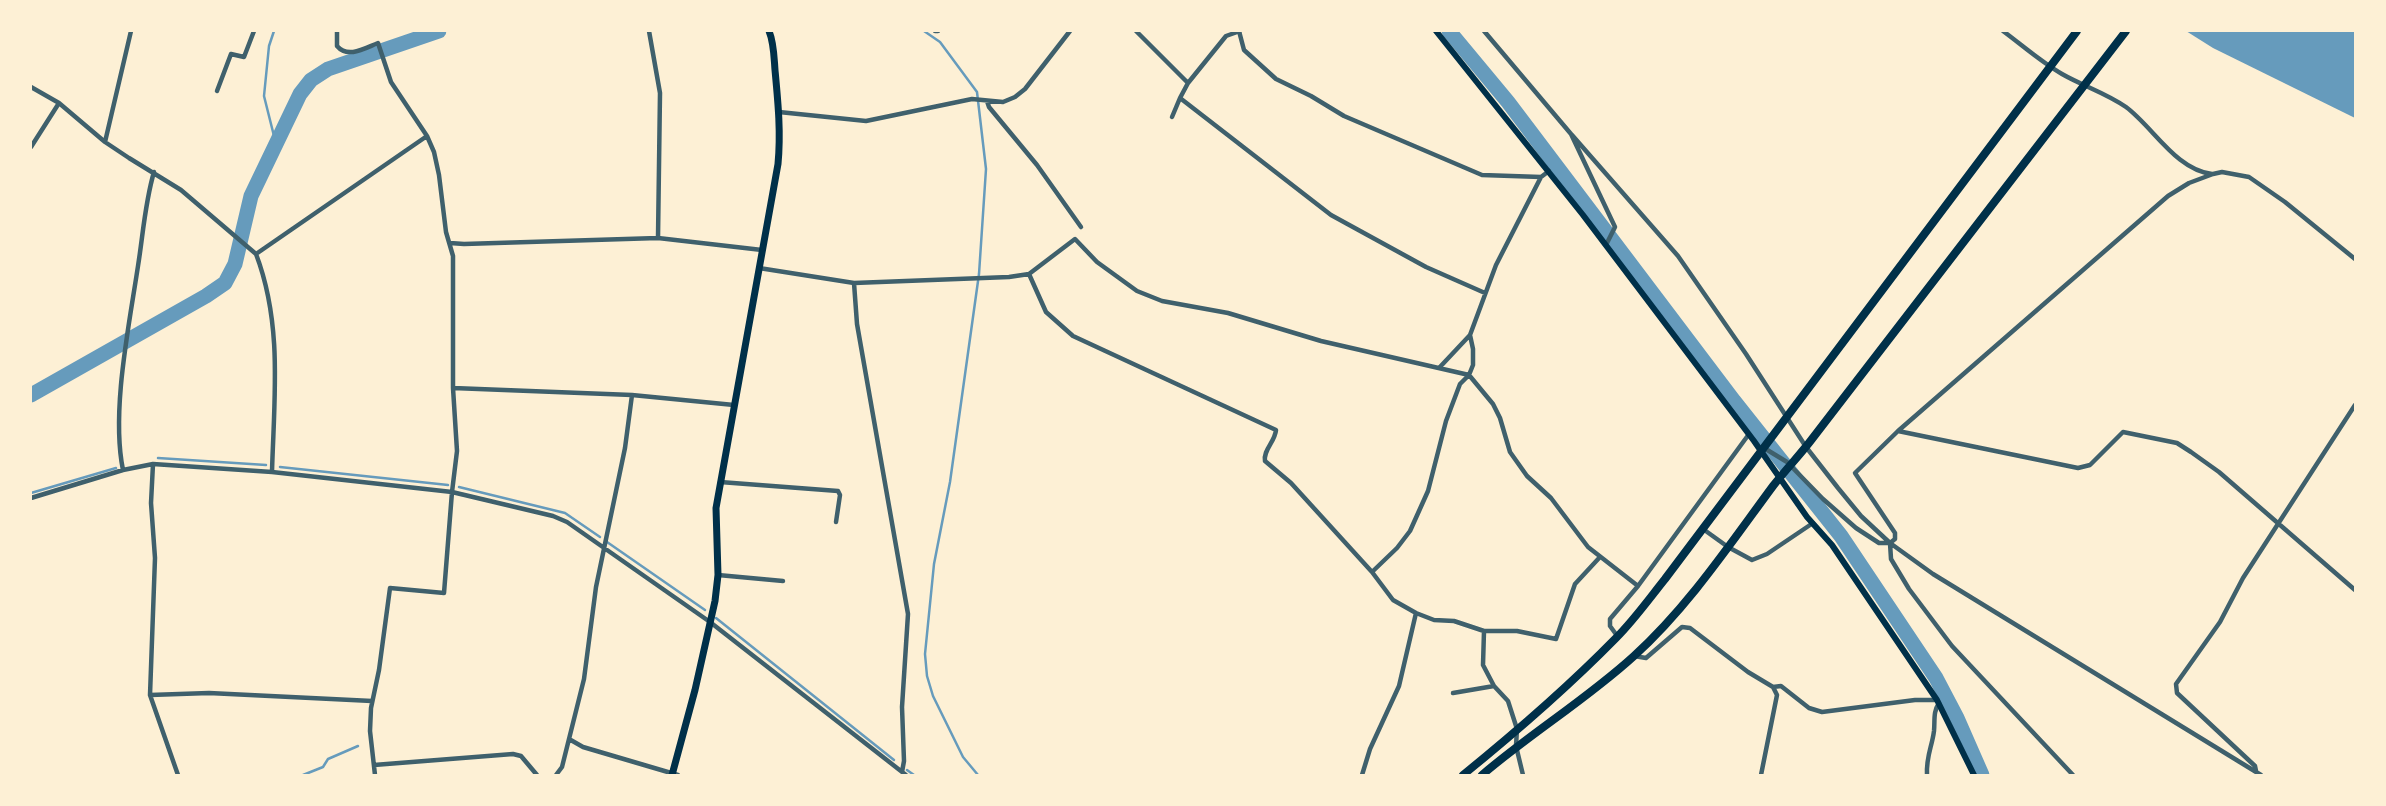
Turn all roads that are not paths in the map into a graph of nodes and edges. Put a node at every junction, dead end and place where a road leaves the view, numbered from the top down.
1 (131, 31) edge
2 (254, 31) edge
3 (337, 31) edge
4 (649, 31) edge
5 (769, 31) edge
6 (1070, 31) edge
7 (1136, 31) edge
8 (1240, 31) edge
9 (1436, 31) edge
10 (1484, 31) edge
11 (2003, 31) edge
12 (2078, 31) edge
13 (2126, 31) edge
14 (1232, 32) edge
15 (1188, 83) junction
16 (31, 87) edge
17 (217, 91) dead end
18 (1180, 98) junction
19 (985, 100) junction
20 (59, 103) junction
21 (779, 112) junction
22 (1172, 117) dead end
23 (1572, 135) junction
24 (427, 136) junction
25 (105, 142) junction
26 (31, 147) edge
27 (1549, 170) junction
28 (154, 172) junction
29 (2213, 174) junction
30 (1541, 176) junction
31 (1081, 227) dead end
32 (658, 238) junction
33 (450, 243) junction
34 (1606, 245) junction
35 (762, 250) junction
36 (256, 254) junction
37 (2355, 259) edge
38 (759, 268) junction
39 (1029, 274) junction
40 (854, 283) junction
41 (1485, 293) junction
42 (1470, 335) junction
43 (1439, 368) junction
44 (1469, 375) junction
45 (453, 388) junction
46 (632, 395) junction
47 (734, 405) junction
48 (2355, 405) edge
49 (1788, 417) junction
50 (1898, 431) junction
51 (1748, 434) junction
52 (1754, 441) junction
53 (1806, 447) junction
54 (153, 464) junction
55 (123, 470) junction
56 (272, 472) junction
57 (720, 482) junction
58 (452, 492) junction
59 (31, 498) edge
60 (836, 522) dead end
61 (2278, 522) junction
62 (1813, 523) junction
63 (1703, 529) junction
64 (1890, 543) junction
65 (604, 546) junction
66 (1728, 548) junction
67 (1600, 557) junction
68 (1372, 572) junction
69 (718, 575) junction
70 (783, 581) dead end
71 (1638, 586) junction
72 (2355, 590) edge
73 (1416, 613) junction
74 (710, 622) junction
75 (1484, 631) junction
76 (1618, 637) junction
77 (1634, 656) junction
78 (1494, 686) junction
79 (1773, 687) junction
80 (1453, 693) dead end
81 (150, 695) junction
82 (372, 701) junction
83 (1938, 701) junction
84 (1517, 729) junction
85 (569, 739) junction
86 (1516, 746) junction
87 (374, 764) junction
88 (2256, 772) junction
89 (674, 774) edge
90 (904, 774) edge
91 (178, 775) edge
92 (375, 775) edge
93 (537, 775) edge
94 (556, 775) edge
95 (1362, 775) edge
96 (1462, 775) edge
97 (1482, 775) edge
98 (1524, 775) edge
99 (1761, 775) edge
100 (1927, 775) edge
101 (1974, 775) edge
102 (2074, 775) edge
103 (2261, 775) edge

1 - 25 street
2 - 17 street
3 - 24 street
4 - 32 street
5 - 21 main road
6 - 19 street
7 - 15 street
8 - 14 street
8 - 30 street
9 - 27 main road
10 - 23 street
11 - 29 street
12 - 49 highway
13 - 53 highway
14 - 15 street
15 - 18 street
16 - 20 street
18 - 22 street
18 - 41 street
19 - 21 street
19 - 31 street
20 - 25 street
20 - 26 street
21 - 35 main road
23 - 34 street
23 - 49 street
24 - 33 street
24 - 36 street
25 - 28 street
27 - 30 street
27 - 34 main road
28 - 36 street
28 - 55 street
29 - 37 street
29 - 50 street
30 - 41 street
32 - 33 street
32 - 35 street
33 - 45 street
34 - 51 main road
35 - 38 main road
36 - 56 street
38 - 40 street
38 - 47 main road
39 - 40 street
39 - 43 street
39 - 68 street
40 - 90 street
41 - 42 street
42 - 43 street
42 - 44 street
43 - 44 street
44 - 67 street
44 - 68 street
45 - 46 street
45 - 58 street
46 - 47 street
46 - 65 street
47 - 57 main road
48 - 61 street
49 - 53 street
49 - 63 highway
50 - 61 street
50 - 64 street
51 - 52 main road
51 - 71 street
52 - 62 main road
52 - 64 street
53 - 64 street
53 - 66 highway
54 - 55 street
54 - 56 street
54 - 81 street
55 - 59 street
56 - 58 street
57 - 60 street
57 - 69 main road
58 - 65 street
58 - 82 street
61 - 72 street
61 - 88 street
62 - 66 street
62 - 83 main road
63 - 66 street
63 - 76 highway
64 - 88 street
64 - 102 street
65 - 74 street
65 - 85 street
66 - 77 highway
67 - 71 street
67 - 75 street
68 - 73 street
69 - 70 street
69 - 74 main road
71 - 76 street
73 - 75 street
73 - 95 street
74 - 89 main road
74 - 90 street
75 - 78 street
76 - 84 highway
77 - 79 street
77 - 86 highway
78 - 80 street
78 - 84 street
79 - 83 street
79 - 99 street
81 - 82 street
81 - 91 street
82 - 87 street
83 - 100 street
83 - 101 main road
84 - 86 street
84 - 96 highway
85 - 89 street
85 - 94 street
86 - 97 highway
86 - 98 street
87 - 92 street
87 - 93 street
88 - 103 street

